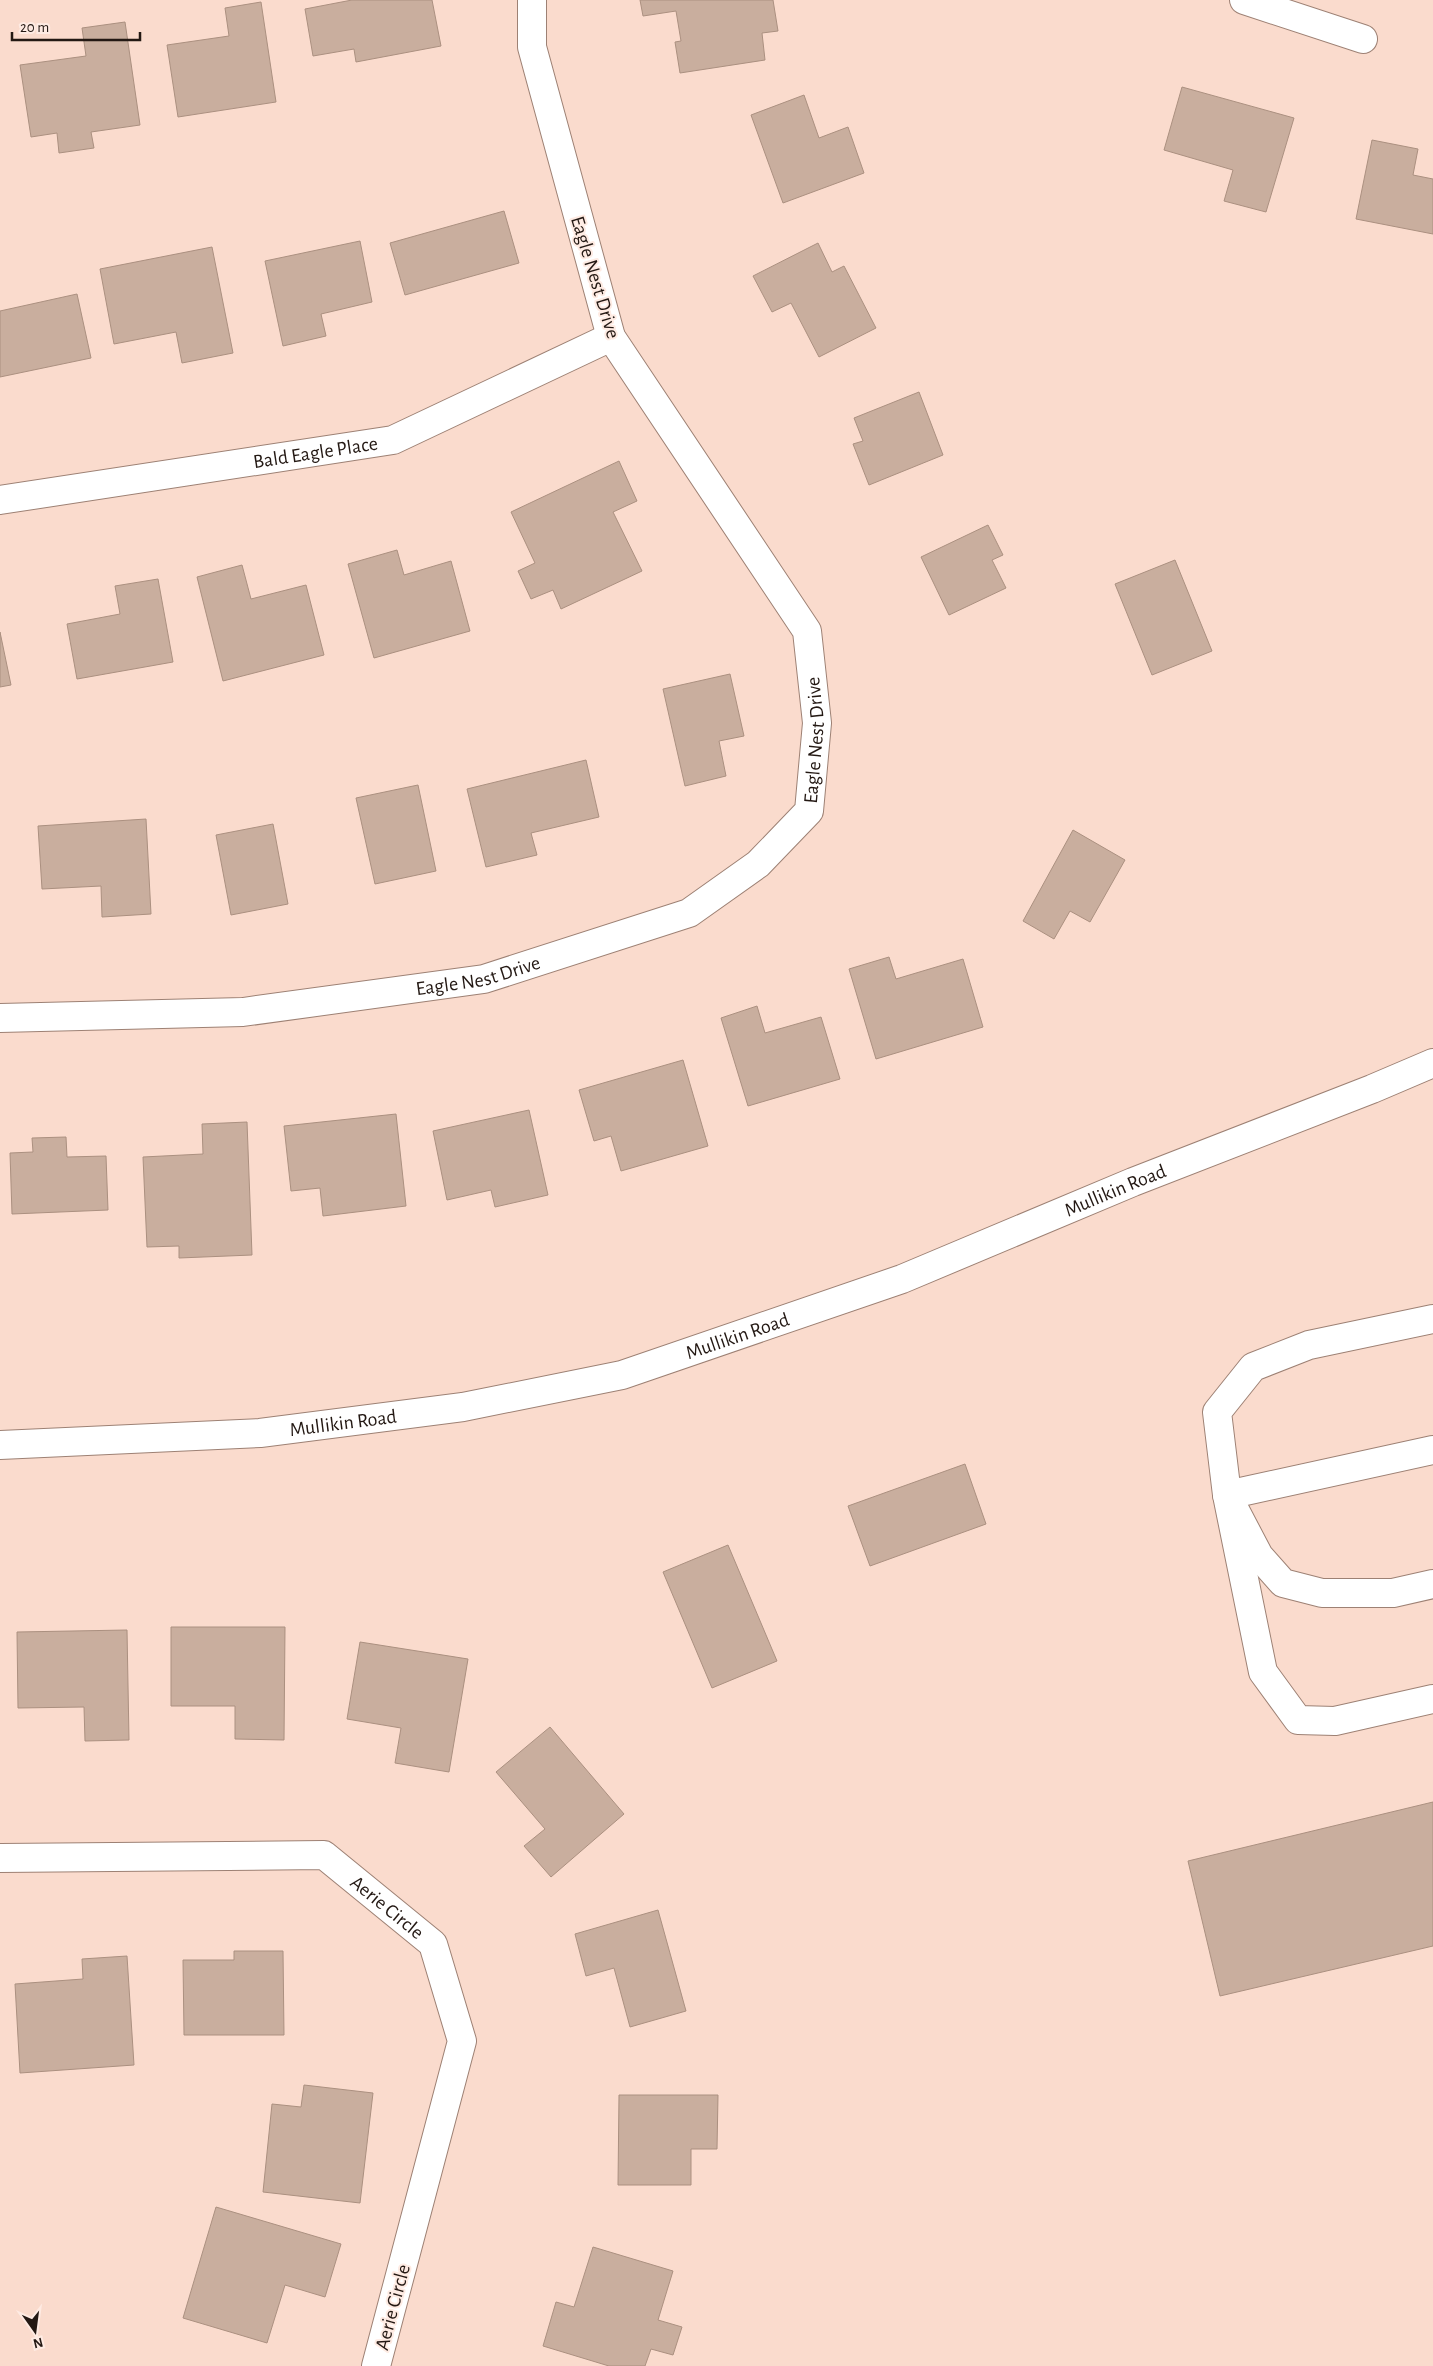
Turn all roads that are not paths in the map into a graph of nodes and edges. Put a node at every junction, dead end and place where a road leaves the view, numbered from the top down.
1 (532, 0) edge
2 (1244, 0) edge
3 (1363, 39) dead end
4 (610, 337) junction
5 (0, 500) edge
6 (0, 1018) edge
7 (1433, 1062) edge
8 (1433, 1319) edge
9 (0, 1445) edge
10 (1433, 1450) edge
11 (1227, 1496) junction
12 (1433, 1584) edge
13 (1433, 1699) edge
14 (0, 1858) edge
15 (376, 2366) edge

1 - 4 street, Eagle Nest Drive
2 - 3 street
4 - 5 street, Bald Eagle Place
4 - 6 street, Eagle Nest Drive
7 - 9 street, Mullikin Road
8 - 11 street
10 - 11 street
11 - 12 street
11 - 13 street
14 - 15 street, Aerie Circle

